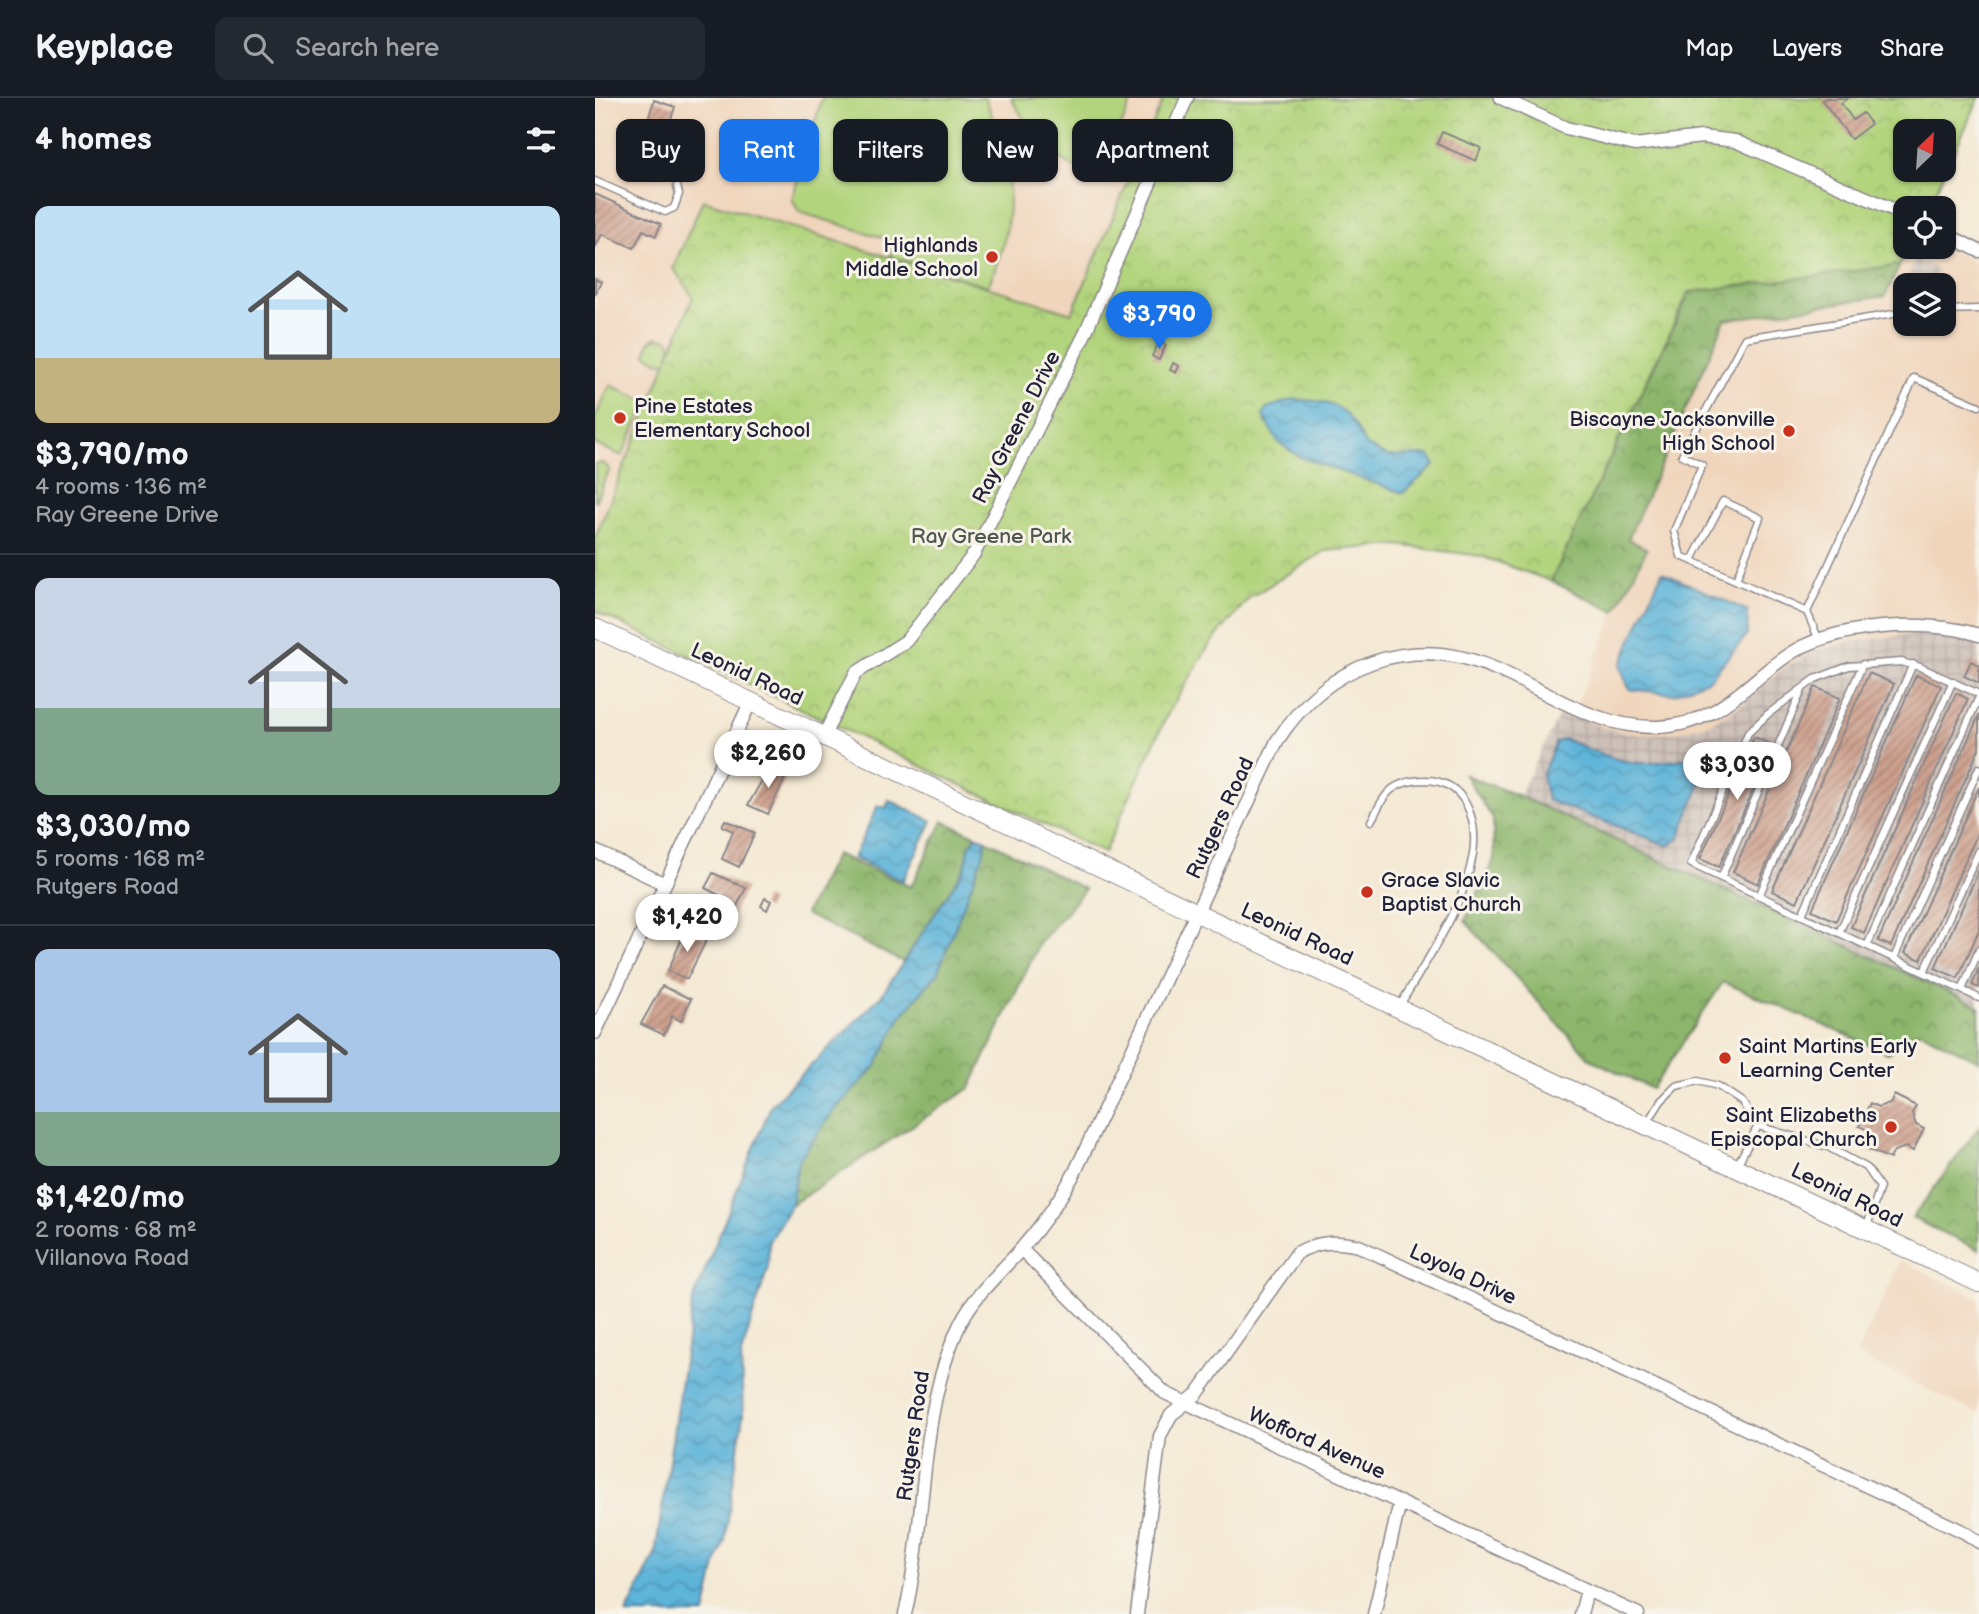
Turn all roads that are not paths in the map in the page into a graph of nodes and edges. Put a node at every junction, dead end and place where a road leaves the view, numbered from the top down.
1 (1187, 98) edge
2 (1501, 98) edge
3 (595, 181) edge
4 (677, 186) dead end
5 (1893, 209) edge
6 (1956, 239) edge
7 (1979, 251) edge
8 (1979, 309) edge
9 (1956, 310) edge
10 (1893, 314) edge
11 (1979, 406) edge
12 (1692, 560) junction
13 (1736, 580) junction
14 (1807, 612) junction
15 (595, 628) edge
16 (1979, 635) edge
17 (1819, 640) junction
18 (1863, 664) junction
19 (1913, 664) junction
20 (1953, 681) junction
21 (1802, 688) junction
22 (1979, 695) edge
23 (751, 701) junction
24 (824, 735) junction
25 (1979, 768) edge
26 (1371, 821) dead end
27 (1979, 851) edge
28 (595, 852) edge
29 (1721, 878) junction
30 (665, 884) junction
31 (1759, 896) junction
32 (1197, 912) junction
33 (1802, 915) junction
34 (1839, 933) junction
35 (1867, 946) junction
36 (1979, 950) edge
37 (1894, 958) junction
38 (1924, 972) junction
39 (1962, 990) junction
40 (1979, 998) edge
41 (1399, 1007) junction
42 (595, 1033) edge
43 (1646, 1125) junction
44 (1758, 1126) junction
45 (1736, 1167) junction
46 (1866, 1229) junction
47 (1021, 1249) junction
48 (1979, 1283) edge
49 (1187, 1405) junction
50 (1400, 1502) junction
51 (1979, 1542) edge
52 (1587, 1590) junction
53 (905, 1614) edge
54 (1137, 1614) edge
55 (1374, 1614) edge
56 (1581, 1614) edge
57 (1638, 1614) edge

1 - 24 street, Ray Greene Drive
2 - 5 street
3 - 4 lane
6 - 7 street
8 - 9 lane
10 - 12 lane
11 - 14 lane
12 - 13 lane
12 - 13 lane
13 - 14 lane
14 - 17 lane
15 - 23 street, Leonid Road
16 - 17 street, Rutgers Road
17 - 32 street, Rutgers Road
18 - 19 lane
18 - 21 lane
18 - 31 lane
19 - 20 lane
19 - 33 lane
20 - 22 lane
20 - 34 lane
21 - 29 lane
21 - 29 lane
22 - 35 lane
23 - 24 street, Leonid Road
23 - 30 street
24 - 32 street, Leonid Road
25 - 37 lane
26 - 41 lane
27 - 38 lane
28 - 30 street
29 - 31 lane
30 - 42 street
31 - 33 lane
32 - 41 street, Leonid Road
32 - 47 street, Rutgers Road
33 - 34 lane
34 - 35 lane
35 - 37 lane
36 - 39 lane
37 - 38 lane
38 - 39 lane
39 - 40 lane
41 - 43 street, Leonid Road
43 - 44 lane
43 - 45 street, Leonid Road
44 - 45 lane
44 - 46 lane
45 - 46 street, Leonid Road
46 - 48 street, Leonid Road
47 - 49 street, Wofford Avenue
47 - 53 street, Rutgers Road
49 - 50 street, Wofford Avenue
49 - 51 street, Loyola Drive
49 - 54 street, Loyola Drive
50 - 52 street, Wofford Avenue
50 - 55 street
52 - 56 street
52 - 57 street, Wofford Avenue

